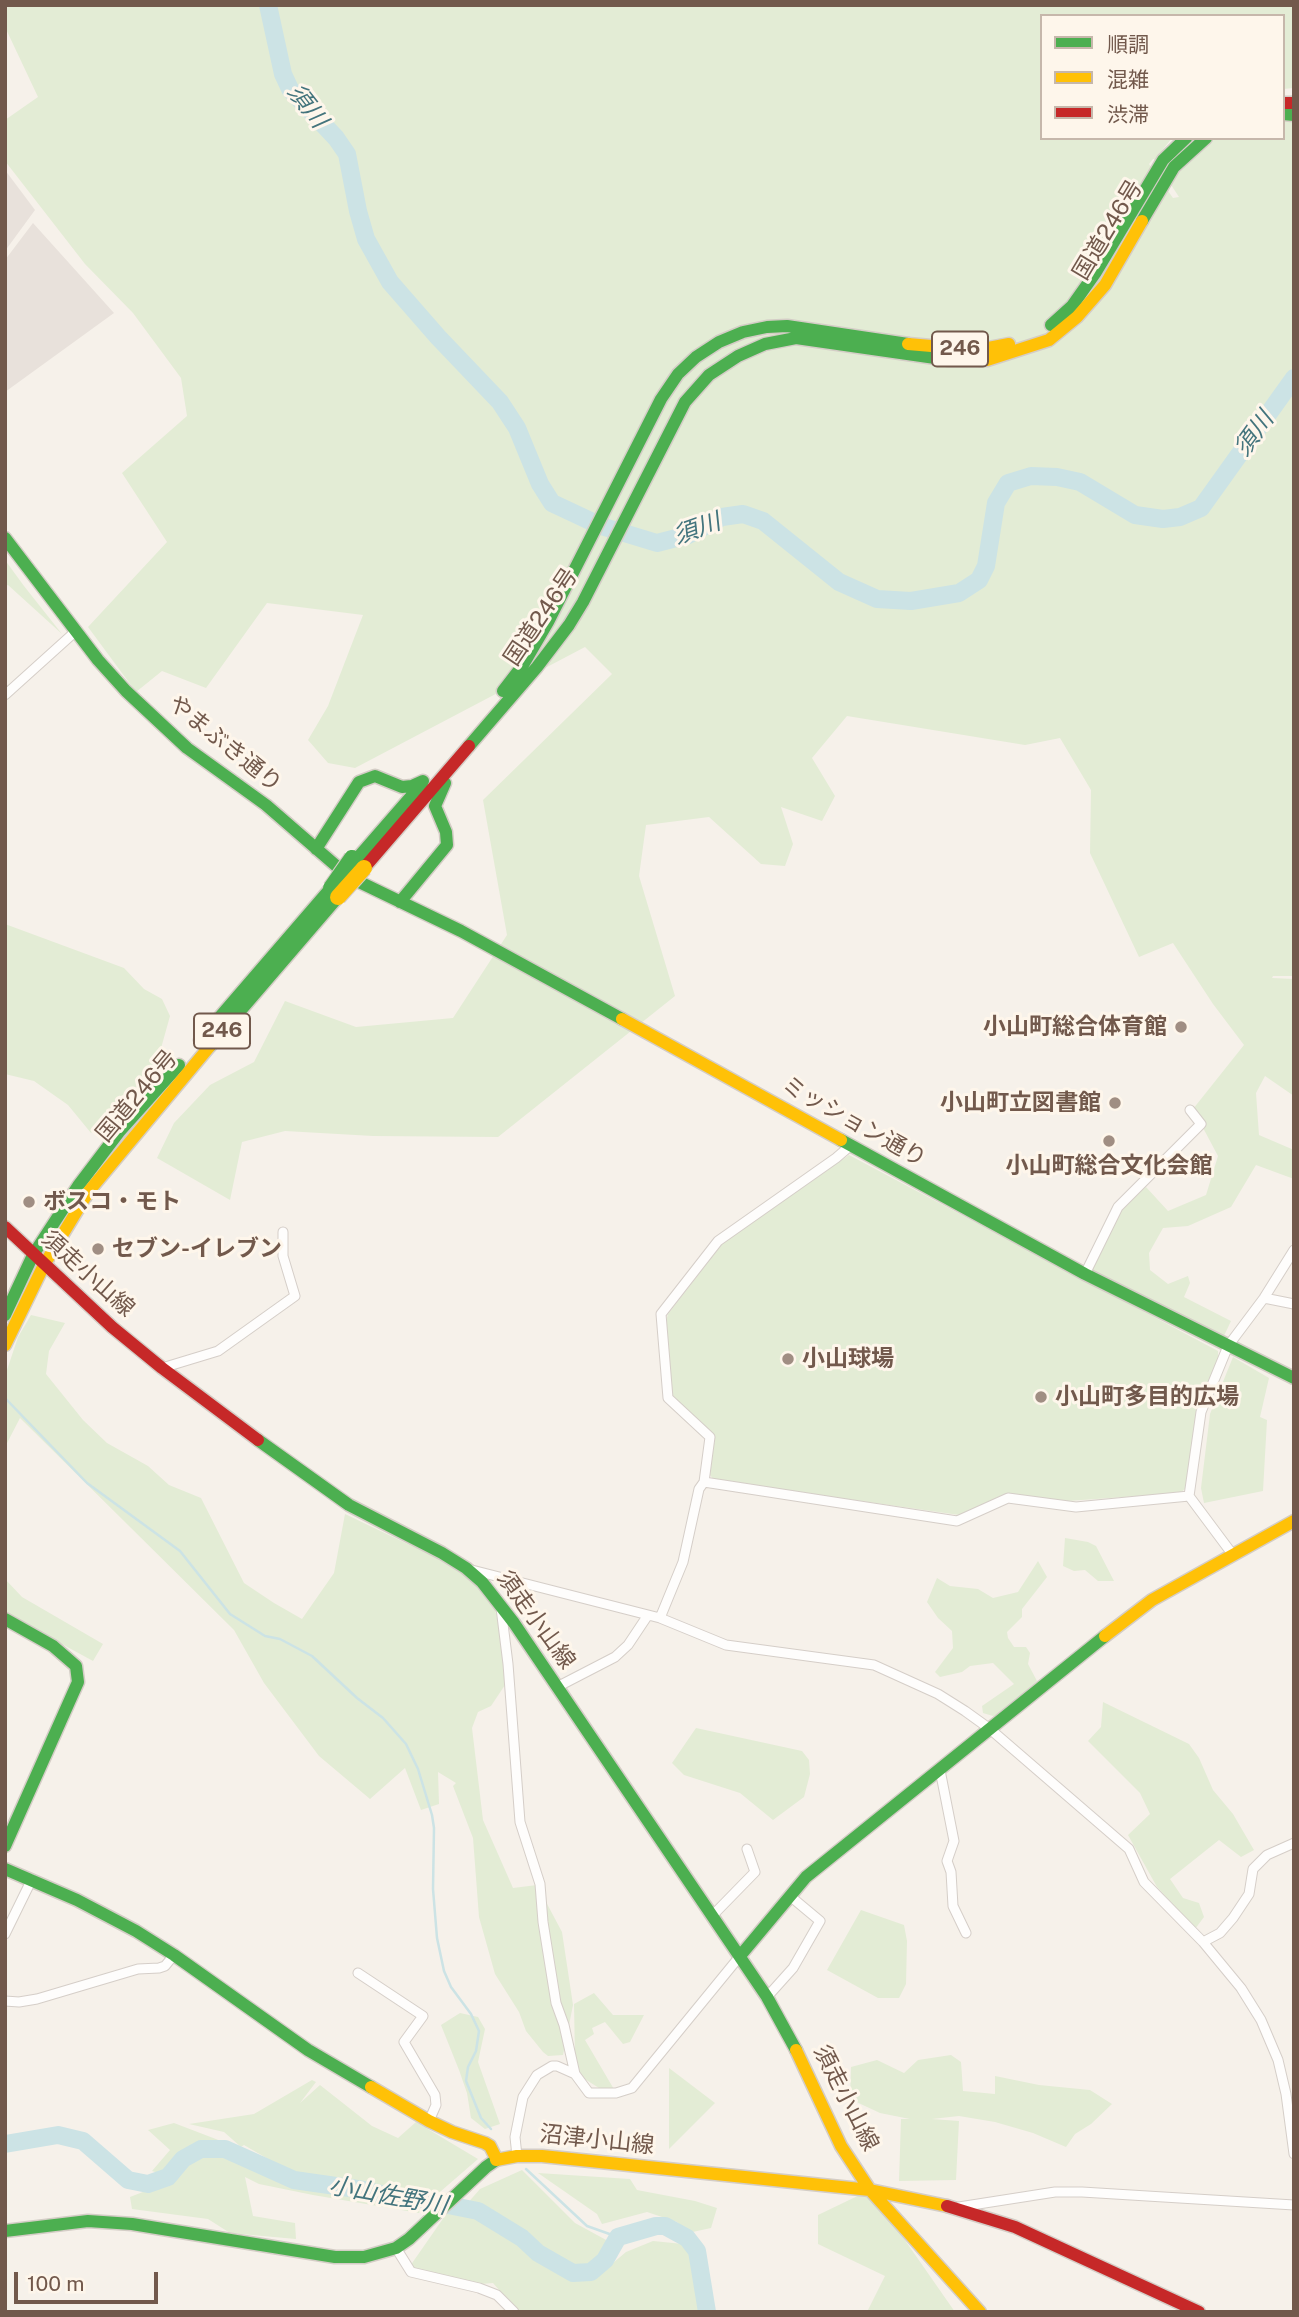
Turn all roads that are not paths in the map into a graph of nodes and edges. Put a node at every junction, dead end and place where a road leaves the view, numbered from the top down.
1 (1184, 140) edge
2 (1204, 140) edge
3 (5, 538) edge
4 (76, 631) junction
5 (5, 695) edge
6 (459, 758) junction
7 (386, 779) junction
8 (426, 780) junction
9 (444, 828) junction
10 (396, 832) junction
11 (316, 849) junction
12 (357, 862) junction
13 (400, 902) junction
14 (461, 931) joint
15 (1190, 1110) dead end
16 (850, 1146) junction
17 (5, 1227) edge
18 (283, 1232) dead end
19 (1294, 1250) edge
20 (38, 1260) junction
21 (1085, 1274) junction
22 (1264, 1298) junction
23 (1294, 1304) edge
24 (5, 1315) edge
25 (5, 1345) edge
26 (1228, 1346) junction
27 (162, 1368) junction
28 (1294, 1378) edge
29 (704, 1482) junction
30 (1189, 1496) junction
31 (1294, 1521) edge
32 (1233, 1555) junction
33 (467, 1568) junction
34 (500, 1603) junction
35 (648, 1615) junction
36 (660, 1618) junction
37 (5, 1619) edge
38 (557, 1687) junction
39 (990, 1729) junction
40 (940, 1770) junction
41 (1294, 1843) edge
42 (5, 1846) edge
43 (747, 1849) dead end
44 (5, 1869) edge
45 (32, 1879) junction
46 (790, 1896) junction
47 (713, 1915) junction
48 (966, 1933) dead end
49 (5, 1934) edge
50 (1203, 1942) junction
51 (174, 1955) junction
52 (740, 1956) junction
53 (358, 1973) dead end
54 (767, 1997) junction
55 (5, 2001) edge
56 (575, 2074) junction
57 (429, 2121) junction
58 (1294, 2154) edge
59 (517, 2156) junction
60 (497, 2161) junction
61 (870, 2190) junction
62 (1294, 2205) edge
63 (954, 2207) junction
64 (5, 2231) edge
65 (396, 2248) junction
66 (1197, 2311) edge
67 (514, 2312) edge
68 (980, 2312) edge

1 - 8 main road, 国道246号 / 246
2 - 6 main road, 国道246号 / 246
3 - 4 main road, やまぶき通り
4 - 5 street
4 - 11 main road, やまぶき通り
6 - 9 main road
6 - 10 main road, 国道246号 / 246
7 - 8 main road
7 - 11 main road
7 - 12 main road
8 - 12 main road, 国道246号 / 246
9 - 10 main road
9 - 13 main road
10 - 12 main road, 国道246号 / 246
11 - 13 main road, やまぶき通り
12 - 20 main road, 国道246号 / 246, bridge
13 - 14 main road, やまぶき通り
14 - 16 main road, ミッション通り
15 - 21 street
16 - 21 main road, ミッション通り
16 - 29 street
17 - 20 main road, 須走小山線
18 - 27 street
19 - 22 street
20 - 24 main road, 国道246号 / 246
20 - 25 main road, 国道246号 / 246
20 - 27 main road, 須走小山線
21 - 26 main road, ミッション通り
22 - 23 street
22 - 26 street
26 - 28 main road, ミッション通り
26 - 30 street
27 - 33 main road, 須走小山線
29 - 30 street
29 - 36 street
30 - 32 street
31 - 32 main road
32 - 39 main road
33 - 34 main road, 須走小山線
33 - 35 street
34 - 38 main road, 須走小山線
34 - 56 street
35 - 36 street
35 - 38 street
36 - 39 street
37 - 42 main road
38 - 47 main road, 須走小山線
39 - 40 main road
39 - 50 street
40 - 46 main road
40 - 48 street
41 - 50 street
43 - 47 street
44 - 45 main road
45 - 49 street
45 - 51 main road
46 - 52 main road
46 - 54 street
47 - 52 main road, 須走小山線
50 - 58 street
51 - 55 street
51 - 57 main road
52 - 54 main road, 須走小山線
52 - 56 street
53 - 57 street
54 - 61 main road, 須走小山線
56 - 59 street
57 - 60 main road
59 - 60 main road, 沼津小山線
59 - 61 main road, 沼津小山線
60 - 65 main road, 沼津小山線
61 - 63 main road, 沼津小山線
61 - 68 main road, 須走小山線
62 - 63 street
63 - 66 main road, 沼津小山線
64 - 65 main road, 沼津小山線
65 - 67 street

